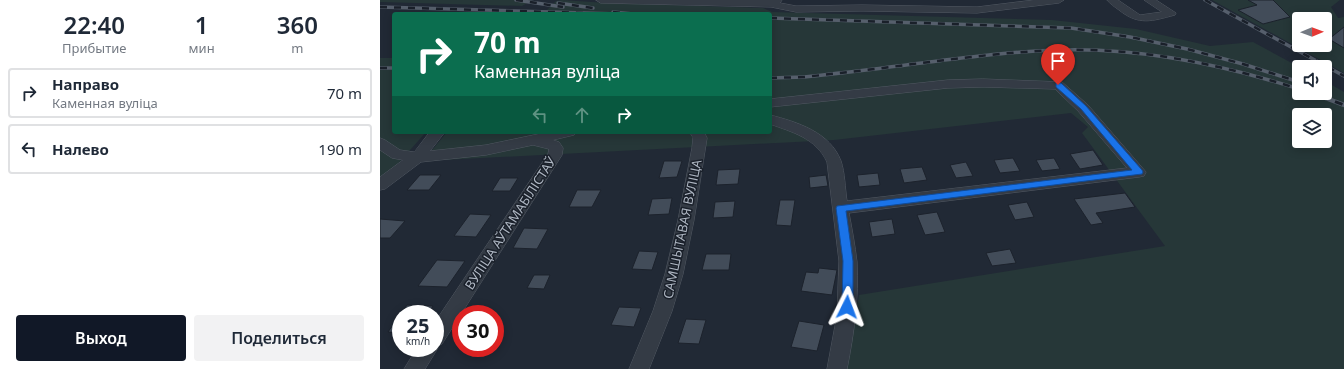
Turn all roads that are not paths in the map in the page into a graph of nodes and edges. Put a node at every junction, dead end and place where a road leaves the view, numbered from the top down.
1 (601, 0) edge
2 (1059, 0) edge
3 (1112, 0) edge
4 (1149, 0) edge
5 (774, 2) edge
6 (976, 5) edge
7 (772, 104) edge
8 (772, 120) edge
9 (436, 134) edge
10 (560, 134) edge
11 (698, 134) edge
12 (533, 140) junction
13 (380, 143) edge
14 (417, 156) junction
15 (383, 190) edge
16 (841, 208) junction
17 (444, 324) edge
18 (422, 357) edge
19 (414, 369) edge
20 (639, 369) edge
21 (837, 369) edge

1 - 5 street
2 - 6 street
3 - 4 street
5 - 6 street
7 - 16 street
8 - 16 street
9 - 14 street
10 - 12 street
11 - 20 street, САМШЫТАВАЯ ВУЛІЦА
12 - 14 street
12 - 17 street, ВУЛІЦА АЎТАМАБІЛІСТАЎ
13 - 14 street
14 - 15 street
16 - 21 street
18 - 19 street

